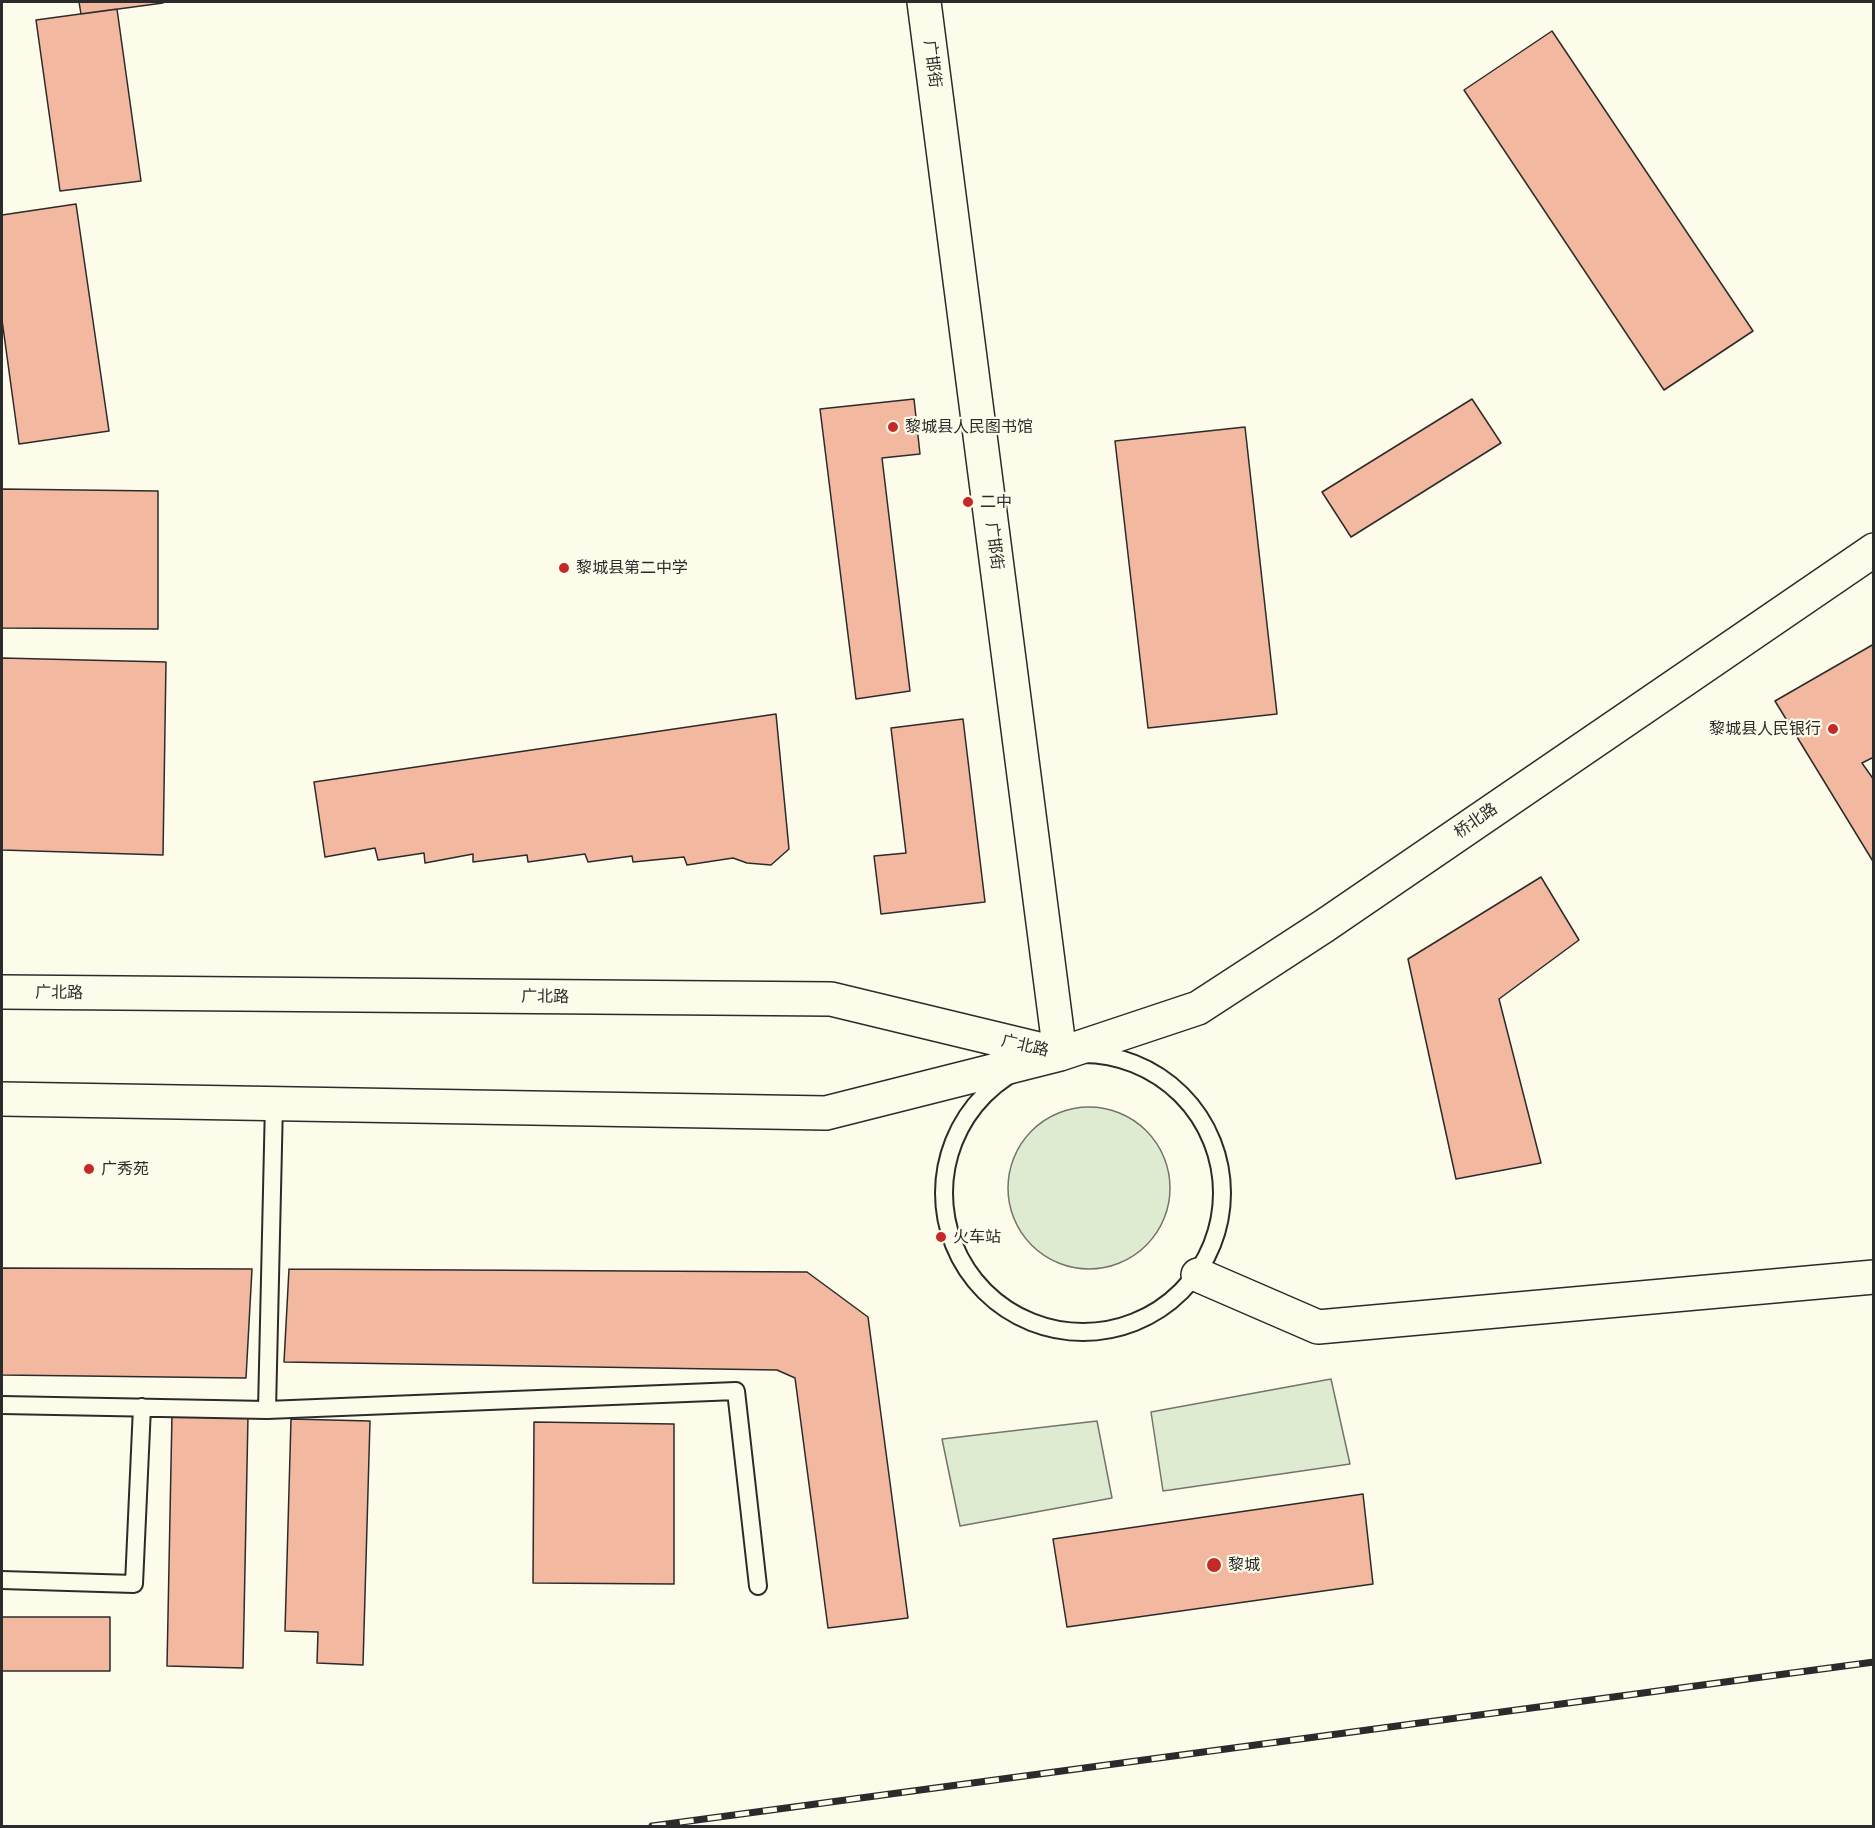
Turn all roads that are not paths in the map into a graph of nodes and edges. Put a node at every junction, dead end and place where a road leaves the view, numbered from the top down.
1 (924, 2) edge
2 (1874, 550) edge
3 (2, 992) edge
4 (1060, 1054) junction
5 (2, 1099) edge
6 (274, 1103) junction
7 (1198, 1275) junction
8 (1874, 1277) edge
9 (2, 1405) edge
10 (142, 1407) junction
11 (267, 1410) junction
12 (2, 1580) edge
13 (758, 1586) dead end

1 - 4 street, 广邯街
2 - 4 street, 桥北路
3 - 4 street, 广北路
4 - 6 street, 广北路
4 - 7 lane
4 - 7 lane
5 - 6 street, 广北路
6 - 11 lane
7 - 8 street
9 - 10 lane
10 - 11 lane
10 - 12 lane
11 - 13 lane

